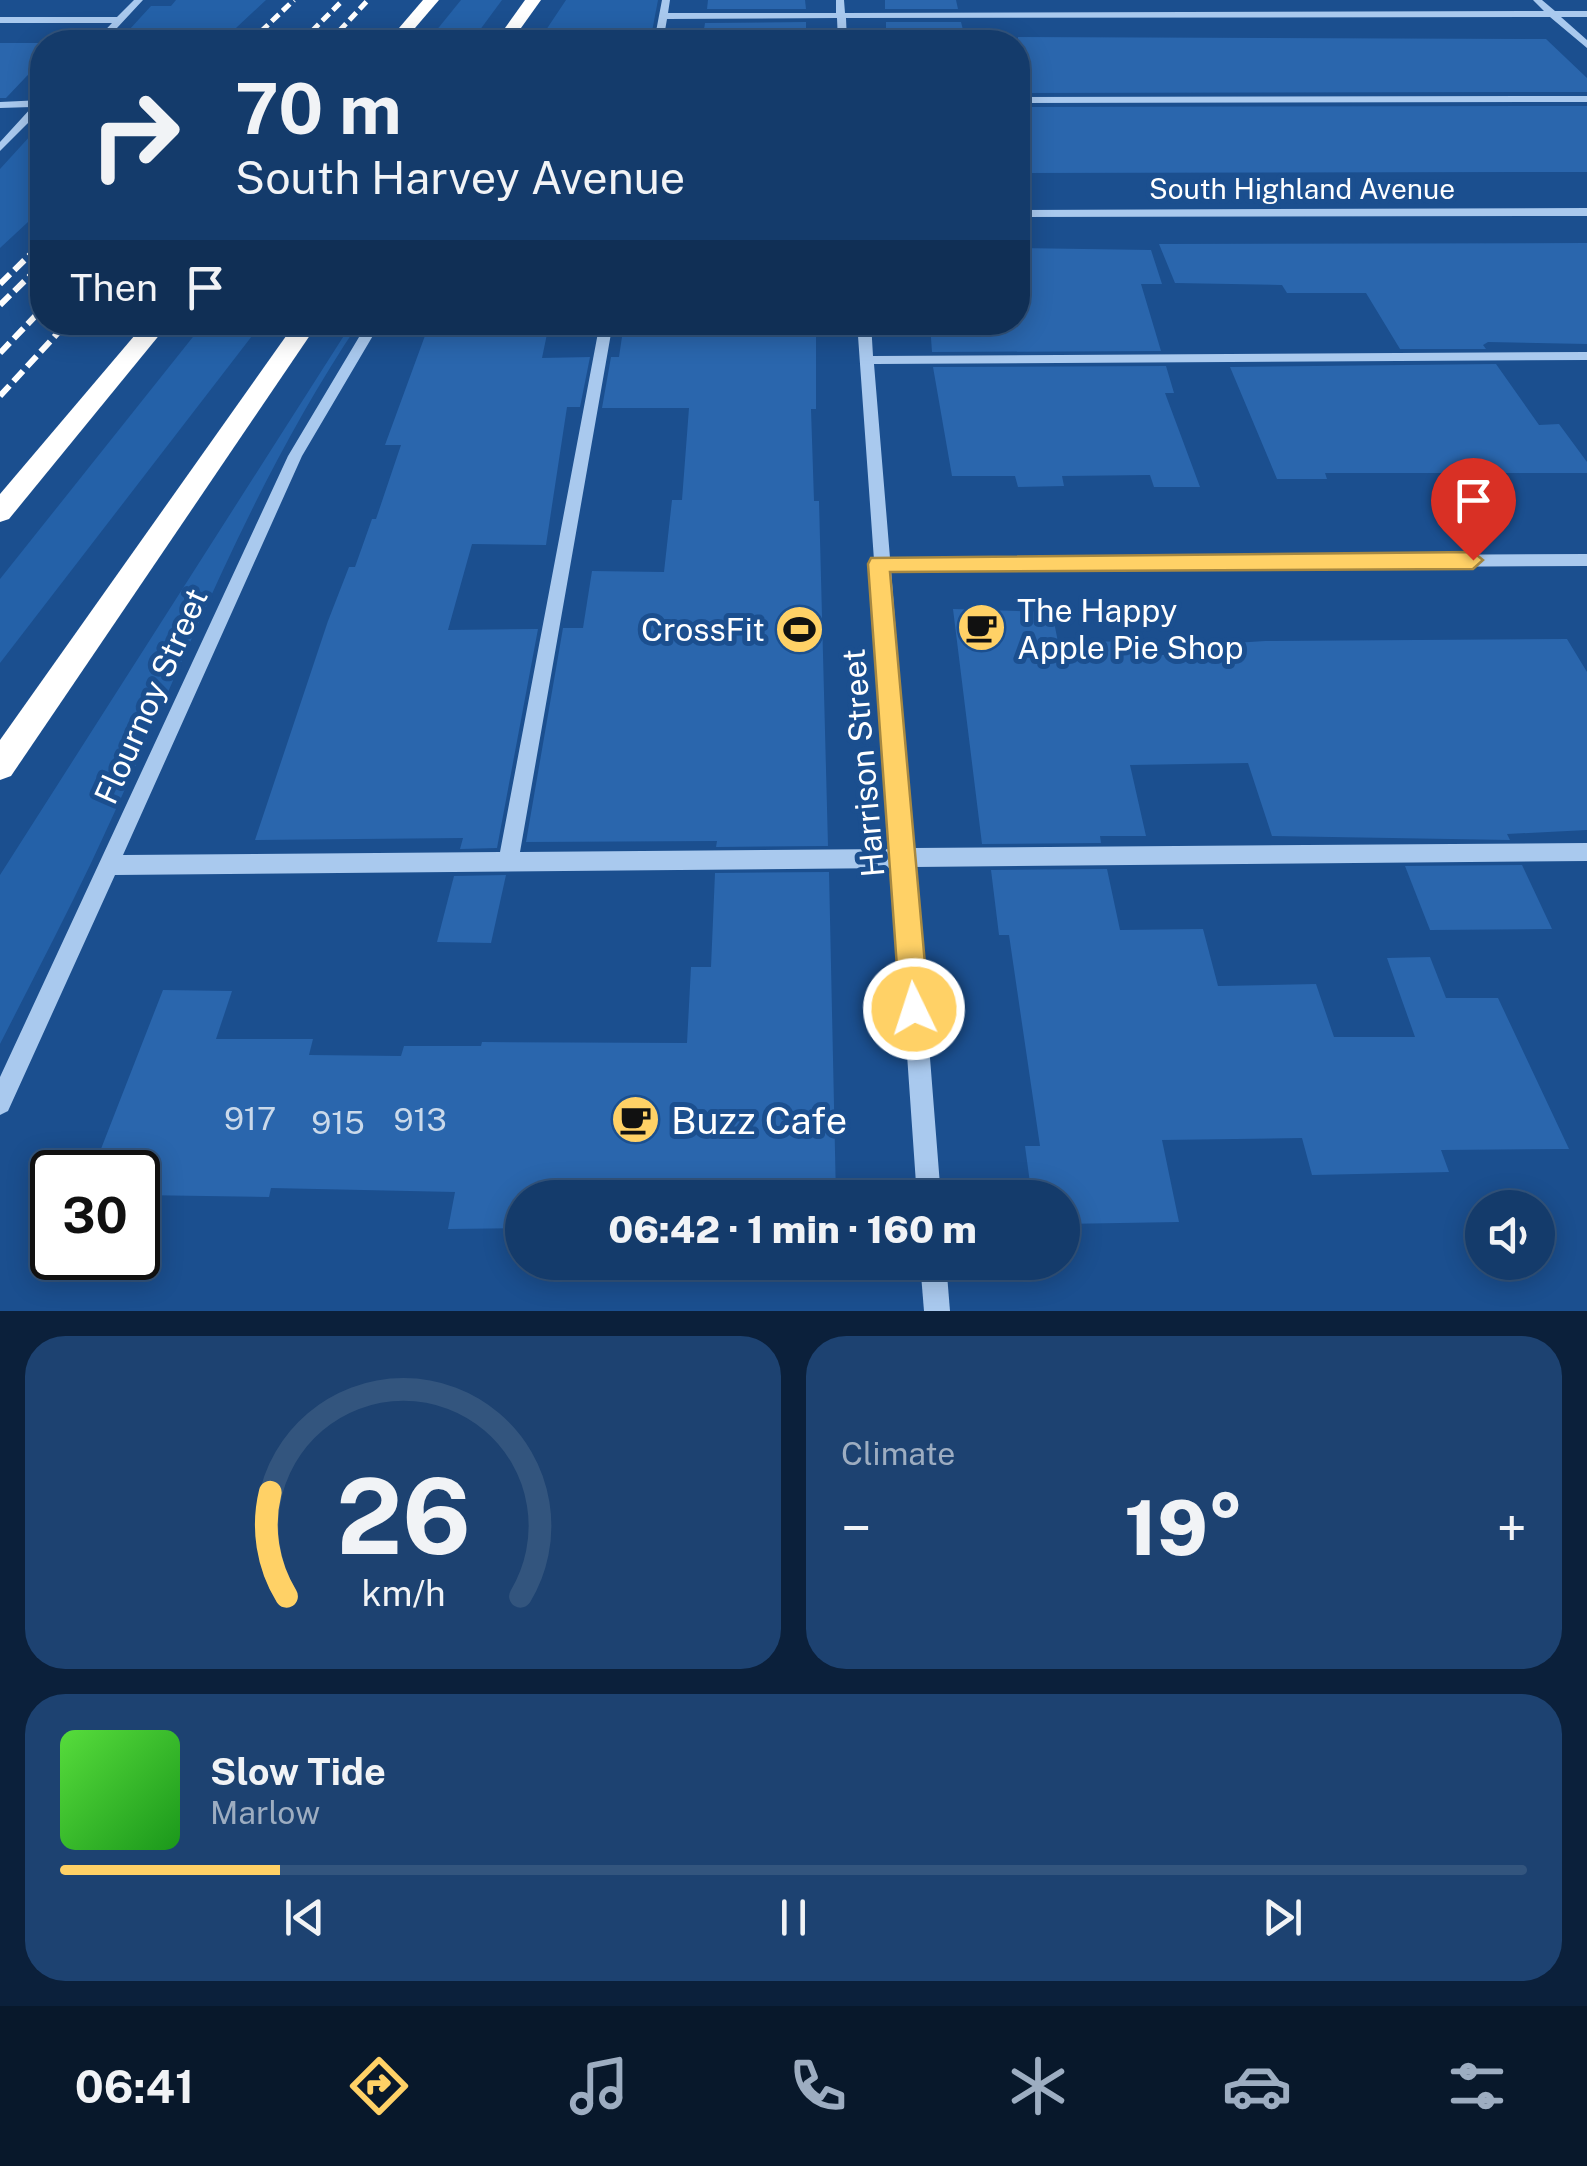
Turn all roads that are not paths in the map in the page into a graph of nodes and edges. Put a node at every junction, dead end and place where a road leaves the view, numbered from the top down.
1 (140, 0) edge
2 (431, 0) edge
3 (533, 0) edge
4 (666, 0) edge
5 (840, 0) edge
6 (1537, 0) edge
7 (1016, 1) edge
8 (1552, 14) junction
9 (1587, 14) edge
10 (1020, 15) junction
11 (663, 16) junction
12 (841, 16) junction
13 (0, 20) edge
14 (120, 20) junction
15 (110, 30) edge
16 (405, 30) edge
17 (512, 30) edge
18 (660, 30) edge
19 (842, 30) edge
20 (1587, 46) edge
21 (1587, 99) edge
22 (1030, 100) edge
23 (0, 104) edge
24 (30, 104) edge
25 (30, 117) edge
26 (0, 148) edge
27 (1587, 212) edge
28 (1030, 214) edge
29 (148, 335) edge
30 (299, 335) edge
31 (367, 335) edge
32 (605, 335) edge
33 (865, 335) edge
34 (1587, 356) edge
35 (866, 360) junction
36 (0, 512) edge
37 (1587, 560) edge
38 (879, 564) junction
39 (0, 766) edge
40 (1587, 852) edge
41 (903, 858) junction
42 (508, 862) junction
43 (108, 865) junction
44 (0, 1103) edge
45 (928, 1180) edge
46 (935, 1280) edge
47 (937, 1311) edge

1 - 14 street
2 - 16 highway
3 - 17 highway
4 - 11 street
5 - 12 street
6 - 8 street
7 - 10 street
8 - 9 street
8 - 10 street
8 - 20 street
10 - 12 street
11 - 12 street
11 - 18 street
12 - 19 street
13 - 14 street
14 - 15 street
21 - 22 street
23 - 24 street
25 - 26 street
27 - 28 street, South Highland Avenue
29 - 36 highway
30 - 39 highway
31 - 43 street, Flournoy Street
32 - 42 street
33 - 35 street, Harrison Street
34 - 35 street
35 - 38 street, Harrison Street
37 - 38 street
38 - 41 street, Harrison Street
40 - 41 street
41 - 42 street
41 - 45 street, Harrison Street
42 - 43 street
43 - 44 street, Flournoy Street
46 - 47 street

